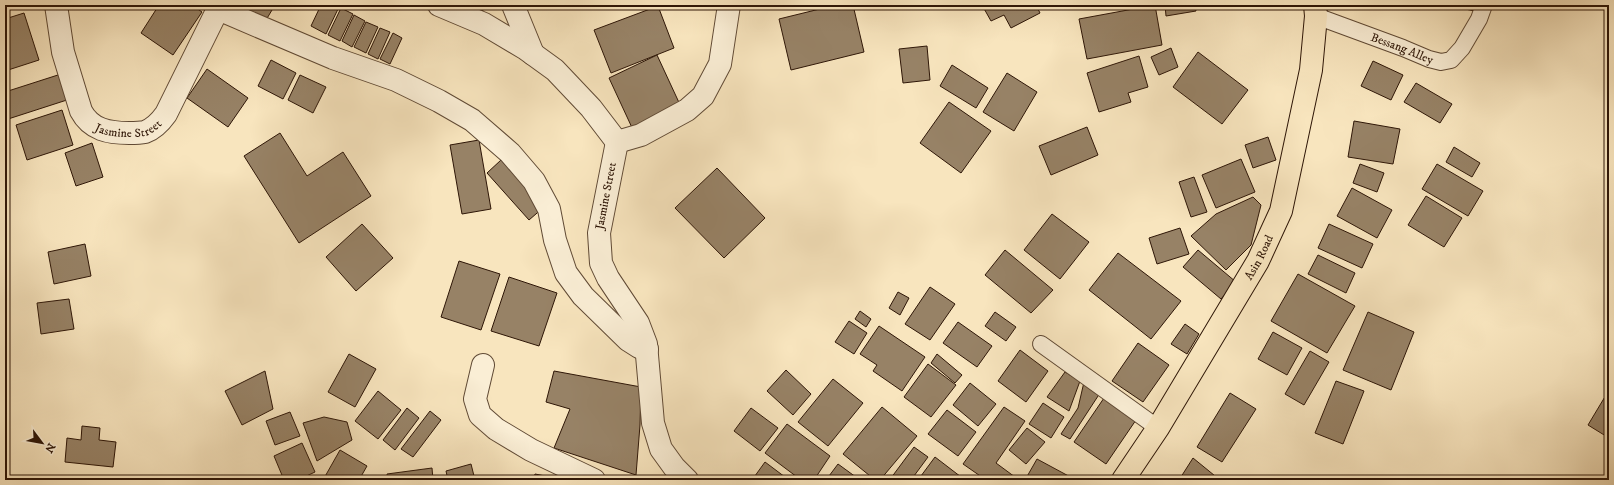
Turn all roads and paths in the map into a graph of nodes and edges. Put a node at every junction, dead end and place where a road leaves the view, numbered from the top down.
1 (56, 5) edge
2 (439, 5) edge
3 (513, 5) edge
4 (729, 5) edge
5 (1484, 5) edge
6 (219, 7) edge
7 (1316, 11) edge
8 (533, 54) junction
9 (617, 142) junction
10 (1041, 344) dead end
11 (647, 348) junction
12 (483, 365) dead end
13 (1158, 428) junction
14 (594, 480) edge
15 (687, 480) edge
16 (1123, 480) edge

1 - 6 street, Jasmine Street
2 - 8 street
3 - 8 street
4 - 9 street
5 - 7 lane, Bessang Alley
6 - 11 street
7 - 13 main road, Asin Road
8 - 9 street
9 - 11 street, Jasmine Street
10 - 13 lane
11 - 15 street, Jasmine Street
12 - 14 street
13 - 16 main road, Asin Road

